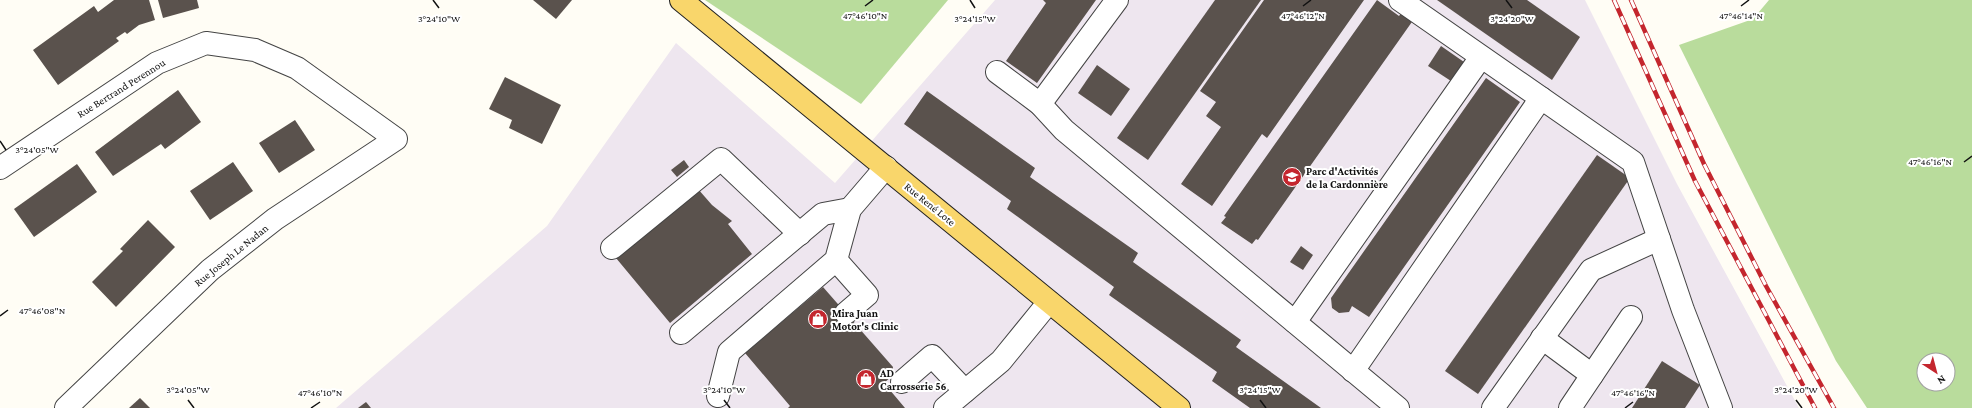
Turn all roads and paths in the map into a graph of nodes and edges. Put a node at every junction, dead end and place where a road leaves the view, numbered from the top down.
1 (682, 0) edge
2 (1116, 0) edge
3 (1406, 2) edge
4 (1481, 56) junction
5 (997, 72) dead end
6 (1541, 98) junction
7 (1040, 104) junction
8 (396, 139) joint
9 (886, 167) junction
10 (0, 168) edge
11 (850, 209) junction
12 (800, 234) junction
13 (1659, 239) junction
14 (612, 248) dead end
15 (836, 260) junction
16 (1050, 302) junction
17 (846, 313) dead end
18 (1631, 317) dead end
19 (1295, 322) junction
20 (680, 333) dead end
21 (1542, 338) junction
22 (1353, 371) junction
23 (1592, 375) junction
24 (902, 382) dead end
25 (965, 391) junction
26 (718, 396) dead end
27 (66, 408) edge
28 (945, 408) edge
29 (1179, 408) edge
30 (1398, 408) edge
31 (1493, 408) edge
32 (1570, 408) edge
33 (1721, 408) edge

1 - 9 main road, Rue René Lote
2 - 7 street
3 - 4 street
4 - 6 street
4 - 19 street
5 - 7 street
6 - 13 street
6 - 22 street
7 - 19 street
8 - 10 street, Rue Bertrand Perennou
8 - 27 street, Rue Joseph Le Nadan
9 - 11 street
9 - 16 main road, Rue René Lote
11 - 12 street
11 - 15 street
12 - 14 street
12 - 20 street
13 - 21 street
13 - 33 street
15 - 17 street
15 - 26 street
16 - 25 street
16 - 29 main road, Rue René Lote
18 - 23 street
19 - 22 street
21 - 23 street
21 - 31 street
22 - 30 street
23 - 32 street
24 - 25 street
25 - 28 street

